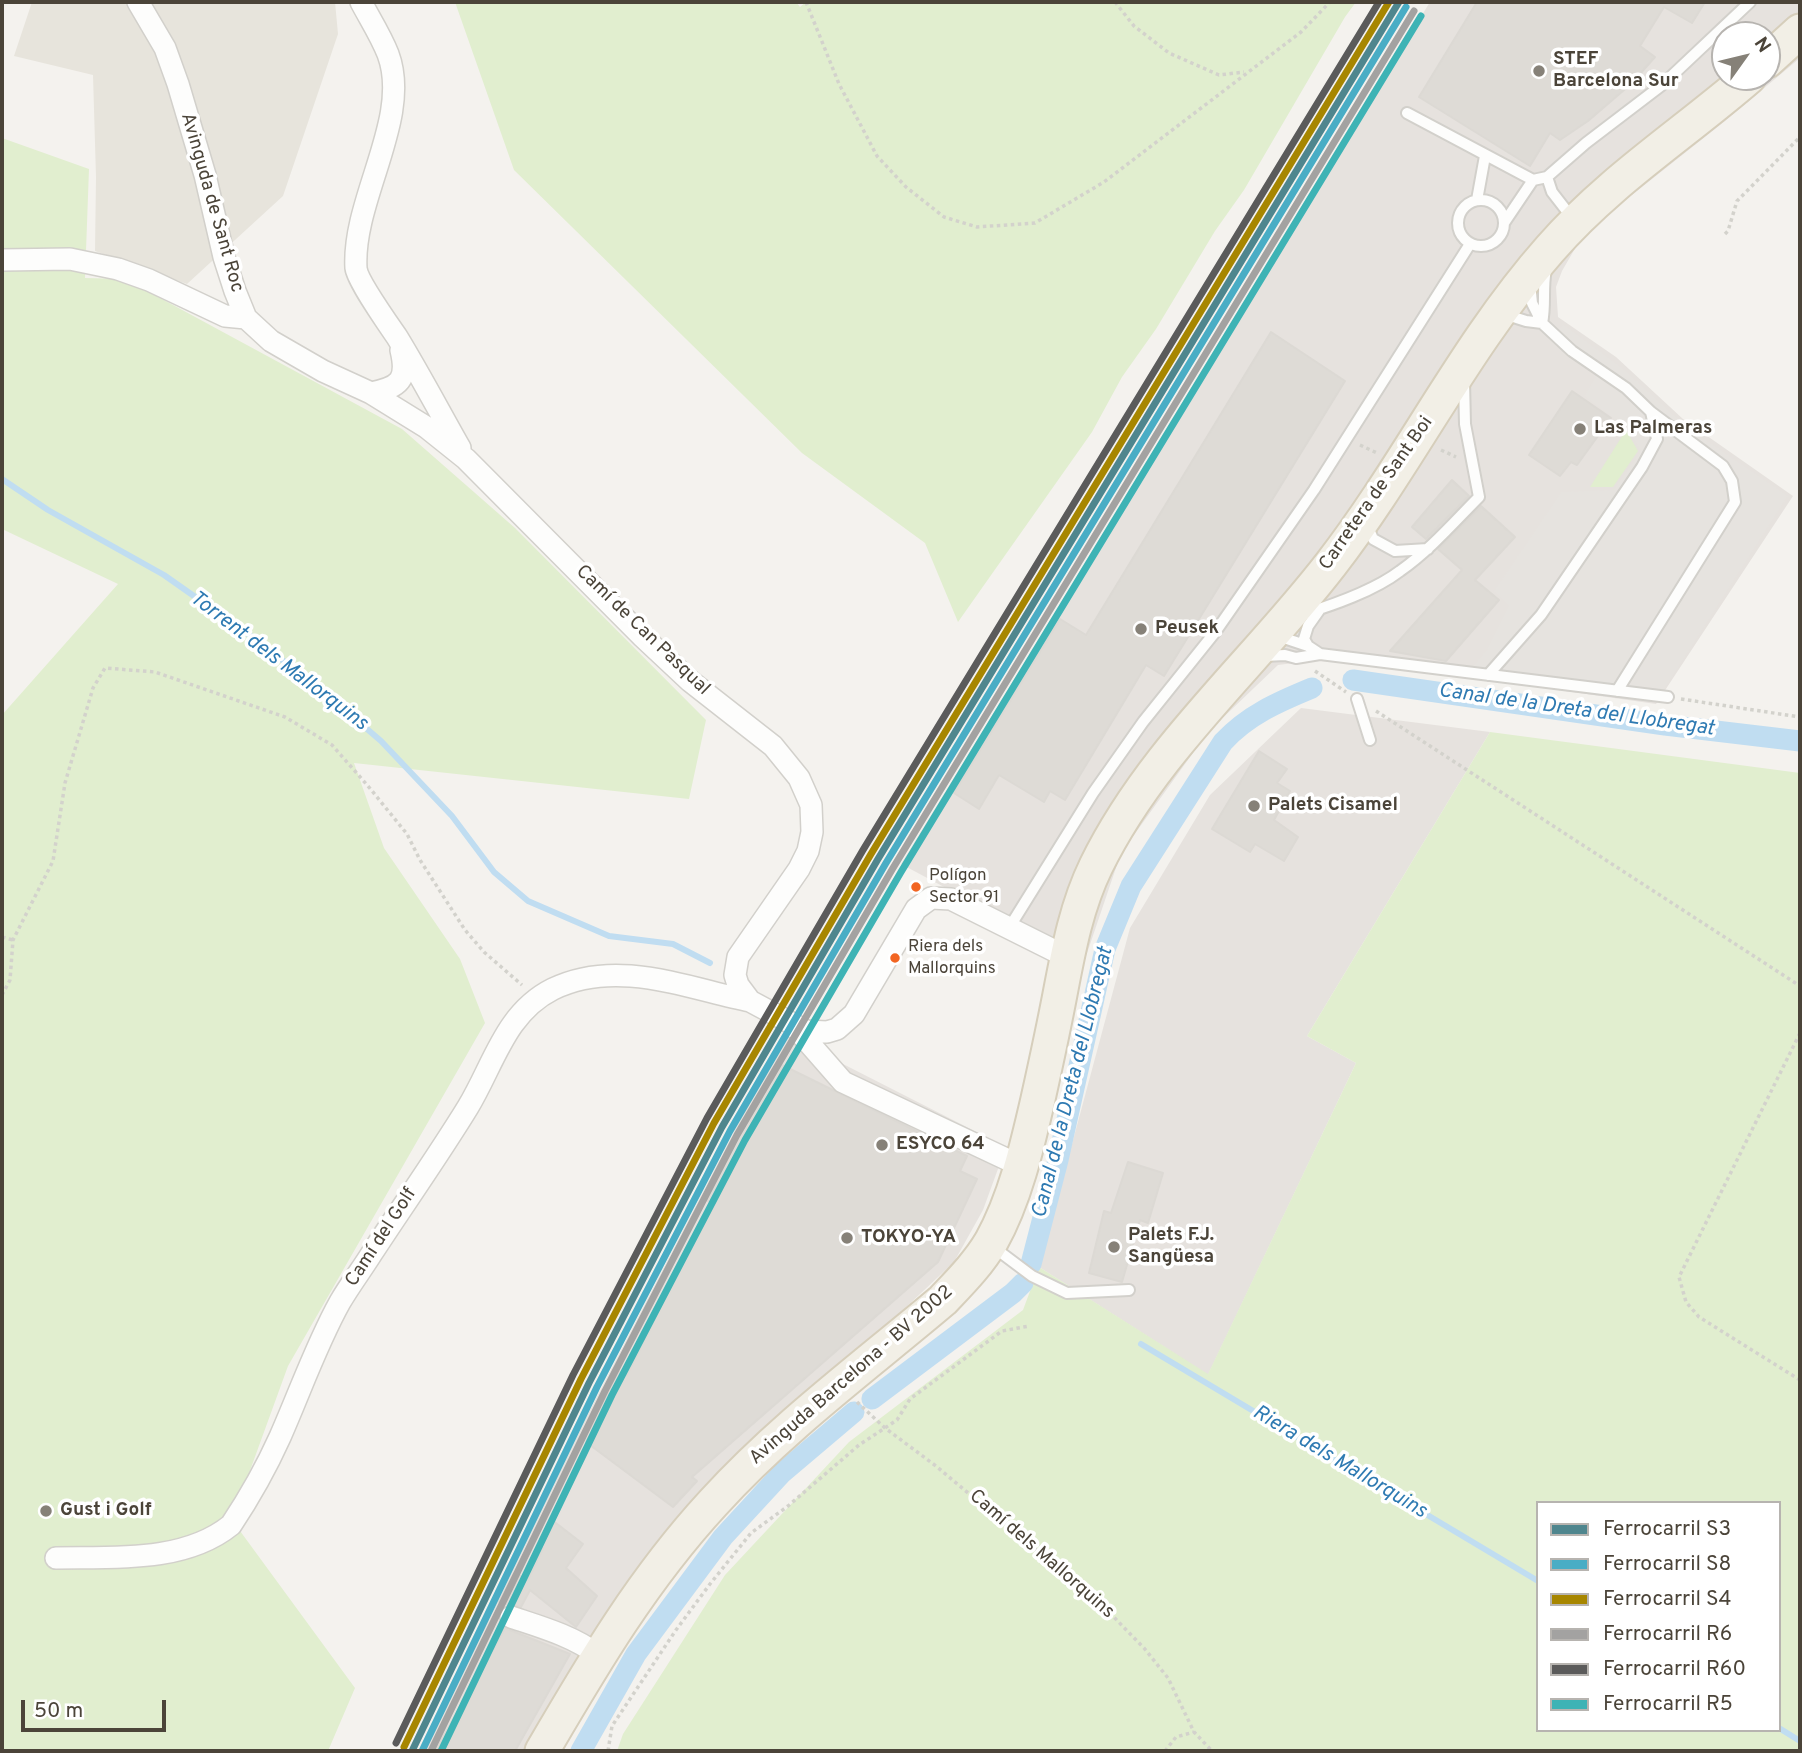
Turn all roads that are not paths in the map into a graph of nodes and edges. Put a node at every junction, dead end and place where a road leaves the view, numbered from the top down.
1 (138, 2) edge
2 (361, 2) edge
3 (1750, 2) edge
4 (1800, 31) edge
5 (1781, 48) edge
6 (1731, 91) edge
7 (1407, 113) dead end
8 (1485, 156) junction
9 (1547, 177) junction
10 (1533, 180) junction
11 (1477, 200) junction
12 (1575, 222) junction
13 (1504, 223) junction
14 (1470, 244) junction
15 (2, 260) edge
16 (1540, 261) junction
17 (1500, 312) junction
18 (246, 318) junction
19 (1542, 323) junction
20 (399, 340) junction
21 (1464, 366) junction
22 (371, 393) junction
23 (1651, 412) junction
24 (466, 459) junction
25 (1364, 519) junction
26 (1428, 549) junction
27 (1320, 609) junction
28 (1271, 637) junction
29 (1308, 646) junction
30 (1320, 654) junction
31 (1488, 675) junction
32 (1617, 691) junction
33 (1668, 697) road end
34 (1357, 699) road end
35 (1370, 740) dead end
36 (1009, 928) junction
37 (1065, 956) junction
38 (750, 1000) junction
39 (794, 1026) junction
40 (1021, 1166) junction
41 (990, 1244) junction
42 (1129, 1290) dead end
43 (55, 1558) dead end
44 (511, 1617) dead end
45 (598, 1655) junction
46 (542, 1751) edge

1 - 18 street, Avinguda de Sant Roc
2 - 20 street
3 - 9 lane
4 - 5 main road
6 - 12 main road, Carretera de Sant Boi
7 - 8 lane
8 - 10 lane
8 - 11 lane
9 - 10 lane
9 - 12 lane
10 - 13 lane
11 - 13 lane
11 - 14 lane
12 - 16 main road, Carretera de Sant Boi
13 - 14 lane
14 - 36 lane
15 - 18 street
16 - 17 main road, Carretera de Sant Boi
16 - 19 lane
16 - 19 lane
17 - 19 lane
17 - 21 main road, Carretera de Sant Boi
18 - 22 street, Avinguda de Sant Roc
19 - 23 lane
20 - 22 street
20 - 24 street
21 - 25 main road, Carretera de Sant Boi
21 - 26 lane
22 - 24 street, Avinguda de Sant Roc
23 - 31 lane
23 - 32 lane
24 - 38 street, Camí de Can Pasqual
25 - 26 lane
25 - 28 main road, Carretera de Sant Boi
26 - 27 lane
27 - 28 lane
27 - 29 lane
28 - 29 lane
28 - 30 lane
28 - 37 main road, Carretera de Sant Boi
29 - 30 lane
30 - 31 lane
31 - 32 lane
32 - 33 lane
34 - 35 lane
36 - 37 street
36 - 39 street
37 - 40 main road, Avinguda Barcelona - BV 2002
38 - 39 street
38 - 43 street, Camí del Golf
39 - 40 street
40 - 41 main road, Avinguda Barcelona - BV 2002
41 - 42 lane
41 - 45 main road, Avinguda Barcelona - BV 2002
44 - 45 street
45 - 46 main road, Avinguda Barcelona - BV 2002

